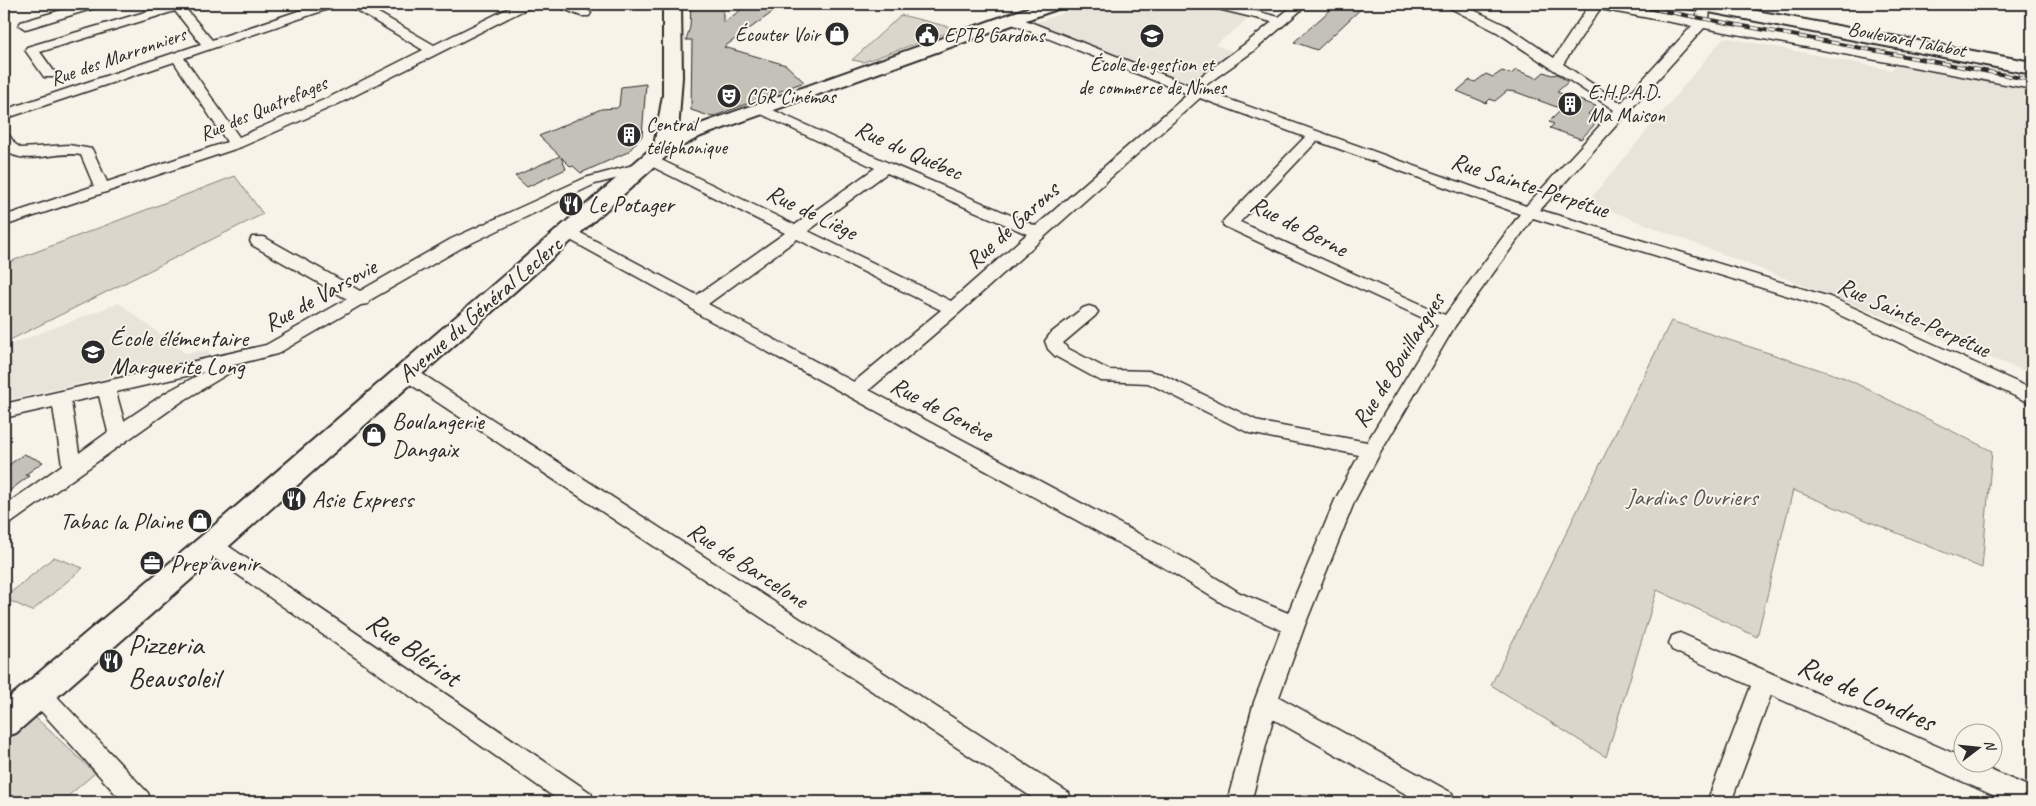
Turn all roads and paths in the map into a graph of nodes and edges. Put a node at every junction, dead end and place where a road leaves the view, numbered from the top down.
1 (330, 4) edge
2 (355, 4) edge
3 (526, 4) edge
4 (563, 4) edge
5 (672, 4) edge
6 (1054, 4) edge
7 (1214, 4) edge
8 (1302, 4) edge
9 (1452, 4) edge
10 (1597, 4) edge
11 (1734, 4) edge
12 (181, 5) edge
13 (1702, 9) edge
14 (104, 12) edge
15 (585, 13) dead end
16 (1011, 19) junction
17 (1281, 21) junction
18 (26, 25) dead end
19 (210, 46) junction
20 (432, 50) junction
21 (177, 56) junction
22 (1974, 56) junction
23 (2032, 58) edge
24 (1556, 65) junction
25 (2032, 68) edge
26 (49, 74) dead end
27 (1982, 76) junction
28 (2032, 85) edge
29 (1194, 92) junction
30 (762, 109) junction
31 (1623, 110) junction
32 (4, 115) edge
33 (1314, 136) junction
34 (4, 138) edge
35 (236, 144) junction
36 (652, 159) junction
37 (886, 167) junction
38 (102, 188) junction
39 (1529, 212) junction
40 (4, 221) edge
41 (568, 232) junction
42 (798, 232) junction
43 (1038, 233) junction
44 (258, 241) dead end
45 (362, 300) junction
46 (698, 303) junction
47 (953, 309) junction
48 (1089, 312) dead end
49 (1448, 323) junction
50 (249, 357) junction
51 (408, 373) junction
52 (106, 388) junction
53 (856, 391) junction
54 (2032, 397) edge
55 (62, 404) dead end
56 (4, 411) edge
57 (118, 435) junction
58 (1371, 452) junction
59 (72, 468) junction
60 (4, 517) edge
61 (211, 545) junction
62 (1294, 625) junction
63 (1680, 643) dead end
64 (1764, 681) junction
65 (39, 693) junction
66 (1266, 702) junction
67 (4, 722) edge
68 (2029, 796) edge
69 (139, 802) edge
70 (582, 802) edge
71 (1060, 802) edge
72 (1239, 802) edge
73 (1443, 802) edge
74 (1719, 802) edge

1 - 19 street, Rue des Marronniers
2 - 20 street
3 - 20 street, Rue des Quatrefages
4 - 15 street
5 - 36 main road
6 - 16 main road, Avenue du Général Leclerc
7 - 17 street
8 - 17 street, Rue de Garons
9 - 24 street
10 - 13 street, Boulevard Talabot
10 - 24 street
11 - 23 main road, Boulevard Talabot
12 - 14 street
12 - 19 street
13 - 22 main road, Boulevard Talabot
13 - 27 street, Boulevard Talabot
13 - 31 street, Rue de Bouillargues
14 - 18 street
14 - 26 street
16 - 29 street, Rue Sainte-Perpétue
16 - 30 main road, Avenue du Général Leclerc
17 - 29 street, Rue de Garons
19 - 21 street, Rue des Marronniers
20 - 35 street, Rue des Quatrefages
21 - 32 street, Rue des Marronniers
21 - 35 street
22 - 25 main road, Boulevard Talabot
22 - 27 street
24 - 31 street
27 - 28 street, Boulevard Talabot
29 - 33 street, Rue Sainte-Perpétue
29 - 43 street, Rue de Garons
30 - 36 main road, Avenue du Général Leclerc
30 - 37 street, Rue du Québec
31 - 39 street, Rue de Bouillargues
33 - 39 street, Rue Sainte-Perpétue
33 - 49 street, Rue de Berne
34 - 38 street
35 - 38 street, Rue des Quatrefages
36 - 41 main road, Avenue du Général Leclerc
36 - 42 street, Rue de Liège
36 - 45 street, Rue de Varsovie
37 - 42 street
37 - 43 street, Rue du Québec
38 - 40 street, Rue des Quatrefages
39 - 49 street, Rue de Bouillargues
39 - 54 street, Rue Sainte-Perpétue
41 - 46 street, Rue de Genève
41 - 51 main road, Avenue du Général Leclerc
42 - 46 street
42 - 47 street, Rue de Liège
43 - 47 street, Rue de Garons
44 - 45 street
45 - 50 street, Rue de Varsovie
46 - 53 street, Rue de Genève
47 - 53 street, Rue de Garons
48 - 58 street
49 - 58 street, Rue de Bouillargues
50 - 52 street, Rue de Varsovie
50 - 57 street
51 - 61 main road, Avenue du Général Leclerc
51 - 71 street, Rue de Barcelone
52 - 56 street, Rue de Varsovie
52 - 57 street
53 - 62 street, Rue de Genève
55 - 59 street
57 - 59 street
58 - 62 street, Rue de Bouillargues
59 - 60 street
61 - 65 main road, Avenue du Général Leclerc
61 - 70 street, Rue Blériot
62 - 66 street, Rue de Bouillargues
63 - 64 street, Rue de Londres
64 - 68 street, Rue de Londres
64 - 74 street, Rue de Londres
65 - 67 main road, Avenue du Général Leclerc
65 - 69 street
66 - 72 street, Rue de Bouillargues
66 - 73 street

